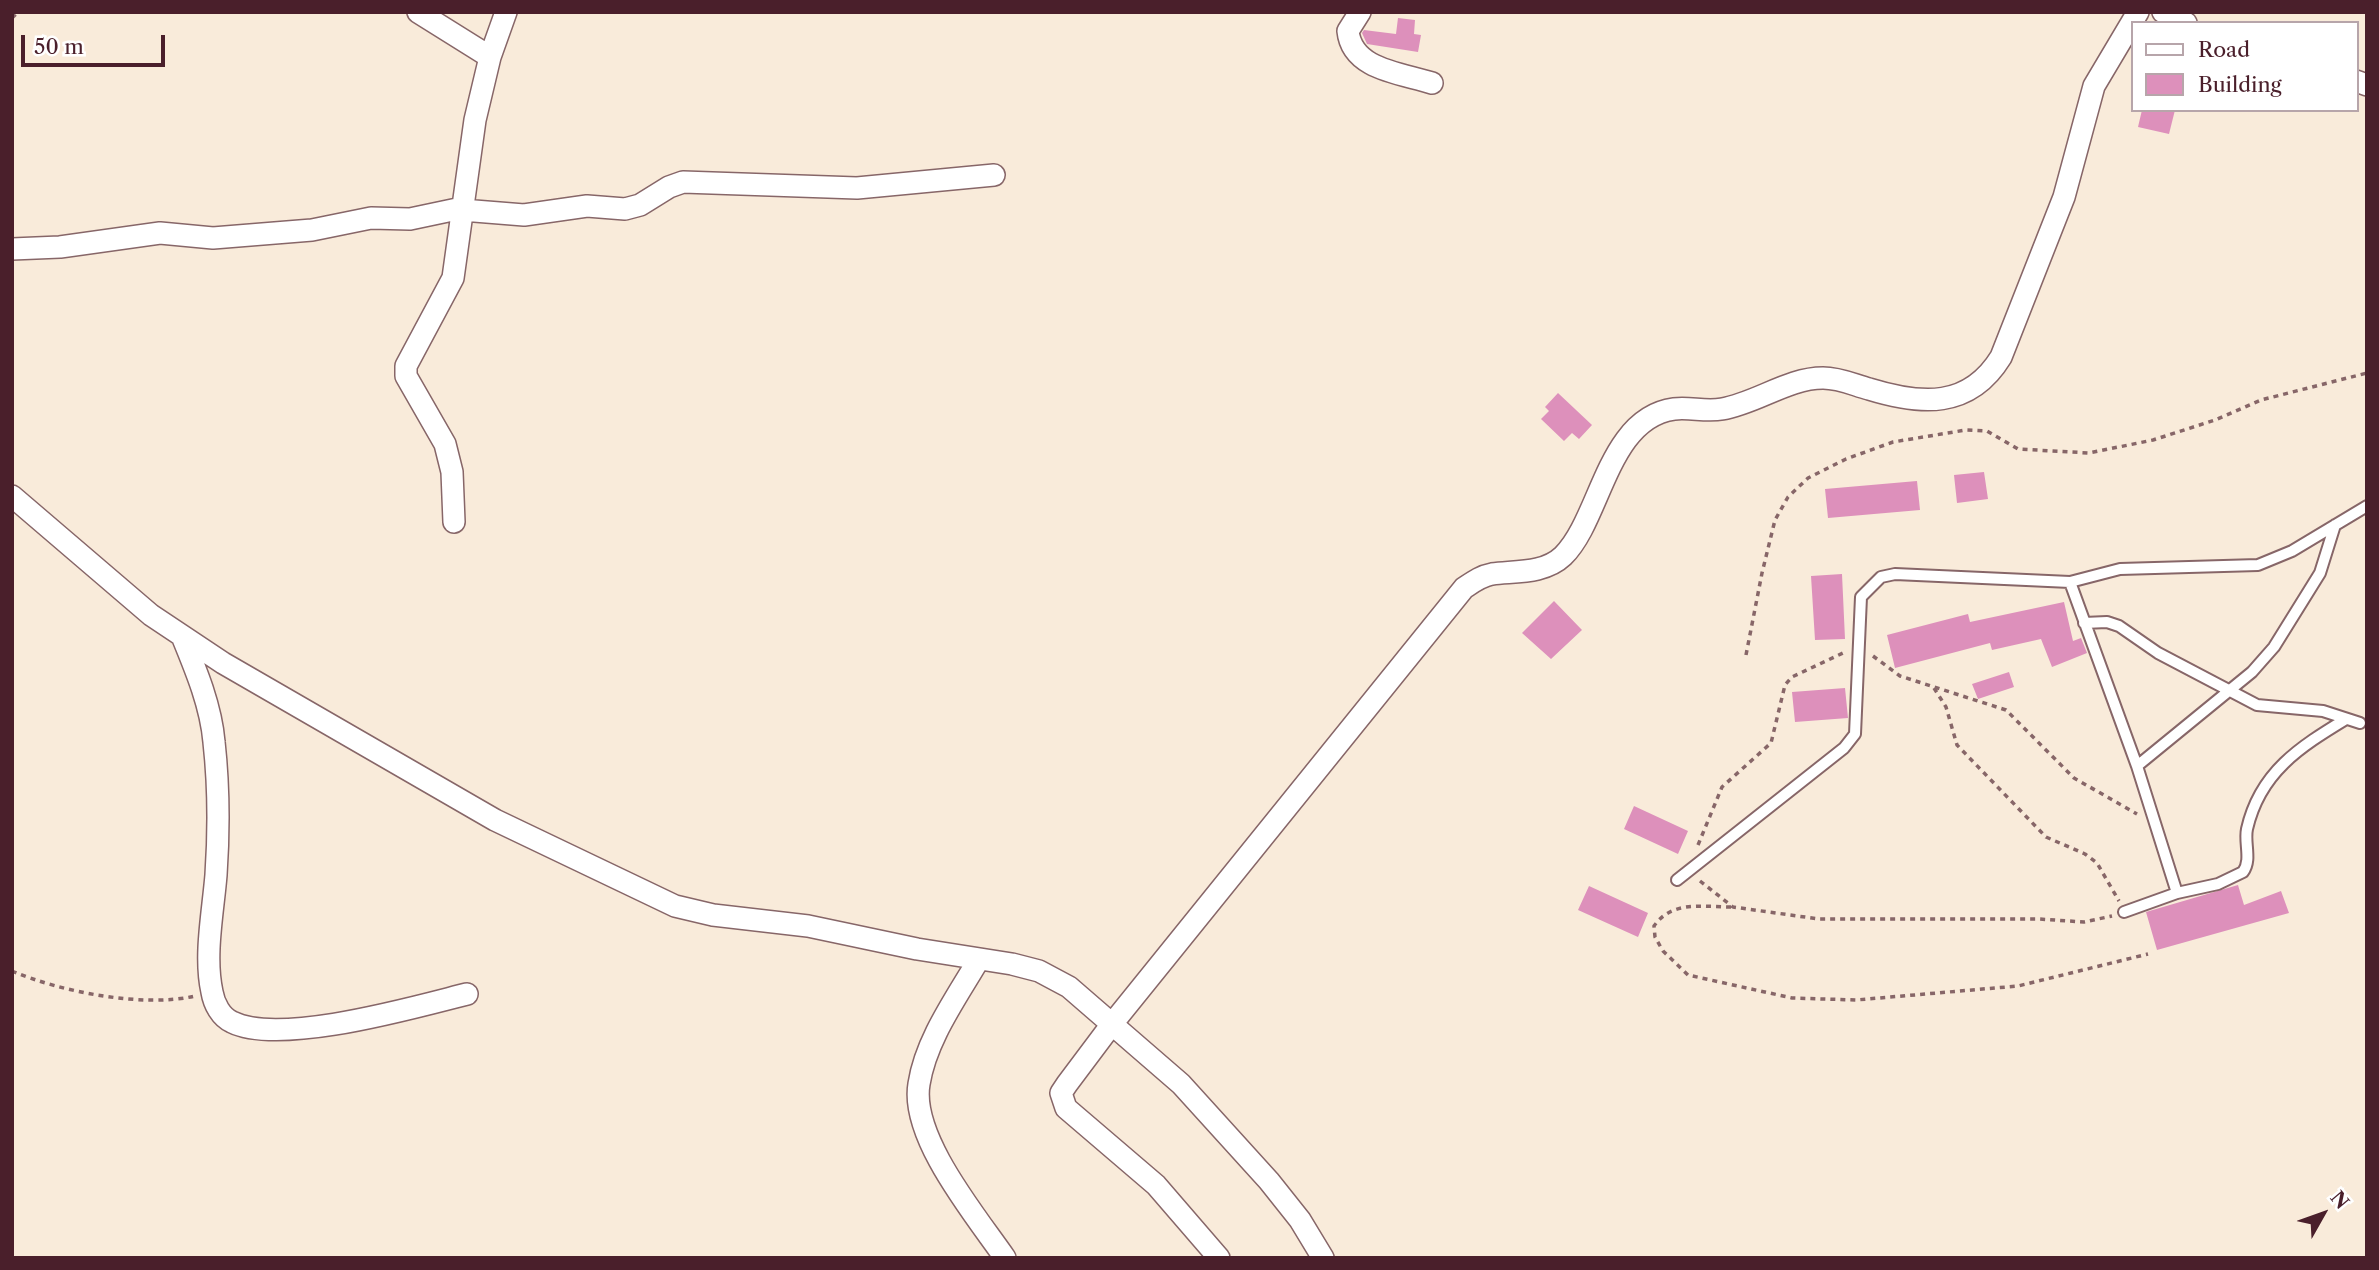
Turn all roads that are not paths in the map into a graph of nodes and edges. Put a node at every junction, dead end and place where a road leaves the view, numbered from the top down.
1 (418, 12) edge
2 (506, 12) edge
3 (1360, 12) edge
4 (2164, 12) edge
5 (2182, 21) edge
6 (2130, 25) edge
7 (490, 57) junction
8 (1432, 83) dead end
9 (994, 175) dead end
10 (462, 209) junction
11 (12, 248) edge
12 (12, 496) edge
13 (2367, 506) edge
14 (454, 522) dead end
15 (2335, 525) junction
16 (2070, 582) junction
17 (2084, 622) junction
18 (182, 636) junction
19 (2229, 692) junction
20 (2346, 719) junction
21 (2360, 723) dead end
22 (2137, 766) junction
23 (1676, 880) dead end
24 (2176, 893) junction
25 (2124, 912) road end
26 (979, 959) junction
27 (467, 994) dead end
28 (1112, 1024) junction
29 (1005, 1258) edge
30 (1219, 1258) edge
31 (1323, 1258) edge

1 - 7 street
2 - 7 street
3 - 8 street
4 - 5 street
6 - 28 street
7 - 10 street
9 - 10 street
10 - 11 street
10 - 14 street
12 - 18 street
13 - 15 lane
15 - 16 lane
15 - 19 lane
16 - 17 lane
16 - 23 lane
17 - 19 lane
17 - 22 lane
18 - 26 street
18 - 27 street
19 - 20 lane
19 - 22 lane
20 - 21 lane
20 - 24 lane
22 - 24 lane
24 - 25 lane
26 - 28 street
26 - 29 street
28 - 30 street
28 - 31 street

